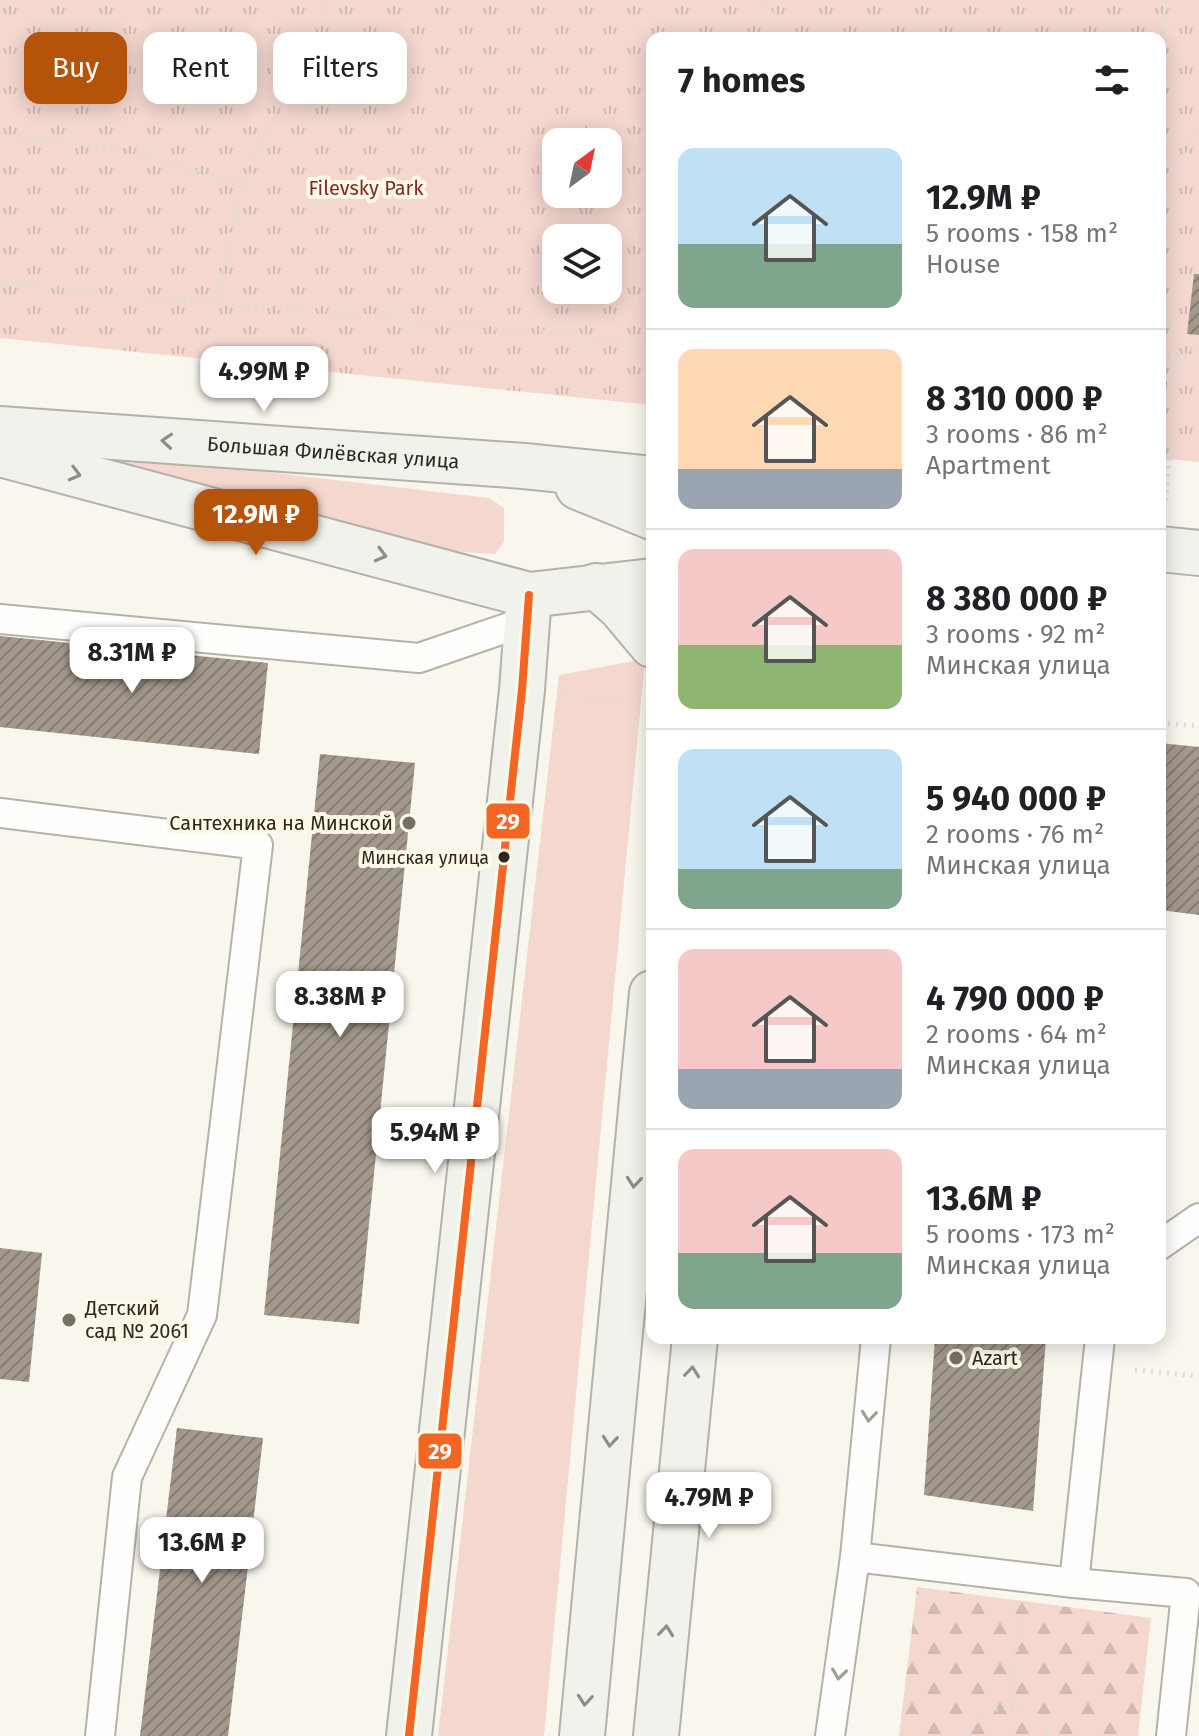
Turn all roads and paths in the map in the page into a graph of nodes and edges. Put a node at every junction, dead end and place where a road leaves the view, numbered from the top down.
1 (330, 0) edge
2 (762, 0) edge
3 (1166, 0) edge
4 (787, 32) edge
5 (1163, 32) edge
6 (1199, 130) edge
7 (0, 135) edge
8 (242, 185) junction
9 (1166, 202) edge
10 (0, 284) edge
11 (216, 305) junction
12 (1166, 308) edge
13 (646, 341) edge
14 (1199, 349) edge
15 (1178, 355) junction
16 (1166, 356) edge
17 (0, 429) edge
18 (0, 454) edge
19 (524, 466) junction
20 (646, 478) edge
21 (646, 515) edge
22 (1173, 550) edge
23 (646, 582) edge
24 (596, 586) junction
25 (528, 608) junction
26 (0, 619) edge
27 (646, 638) edge
28 (557, 694) dead end
29 (640, 703) dead end
30 (1166, 723) edge
31 (1199, 726) edge
32 (0, 813) edge
33 (646, 1057) edge
34 (1199, 1218) edge
35 (1166, 1241) edge
36 (694, 1344) edge
37 (875, 1344) edge
38 (1100, 1344) edge
39 (1098, 1367) junction
40 (1199, 1376) edge
41 (855, 1557) junction
42 (1024, 1576) junction
43 (1074, 1583) junction
44 (1011, 1707) junction
45 (100, 1736) edge
46 (409, 1736) edge
47 (582, 1736) edge
48 (656, 1736) edge
49 (830, 1736) edge
50 (968, 1736) edge
51 (1049, 1736) edge
52 (1171, 1736) edge

1 - 8 path
2 - 4 path
3 - 5 path
6 - 9 path
7 - 8 path
8 - 11 path
10 - 11 path
11 - 13 path
12 - 15 path
14 - 15 path
15 - 16 path
15 - 22 path
19 -> 17 street, Большая Филёвская улица
18 -> 25 street
19 - 20 street, Большая Филёвская улица
19 - 21 street, Большая Филёвская улица
23 - 24 street
24 - 25 street
24 - 27 street
25 - 26 lane
25 - 46 street
28 - 29 path
30 - 31 path
32 - 45 lane
33 -> 47 street
34 - 35 lane
48 -> 36 street
37 -> 41 lane
38 - 39 lane
39 - 40 path
39 - 43 lane
41 - 42 lane
41 -> 49 lane
42 - 43 lane
42 - 44 path
43 - 52 lane
44 - 50 path
44 - 51 path

